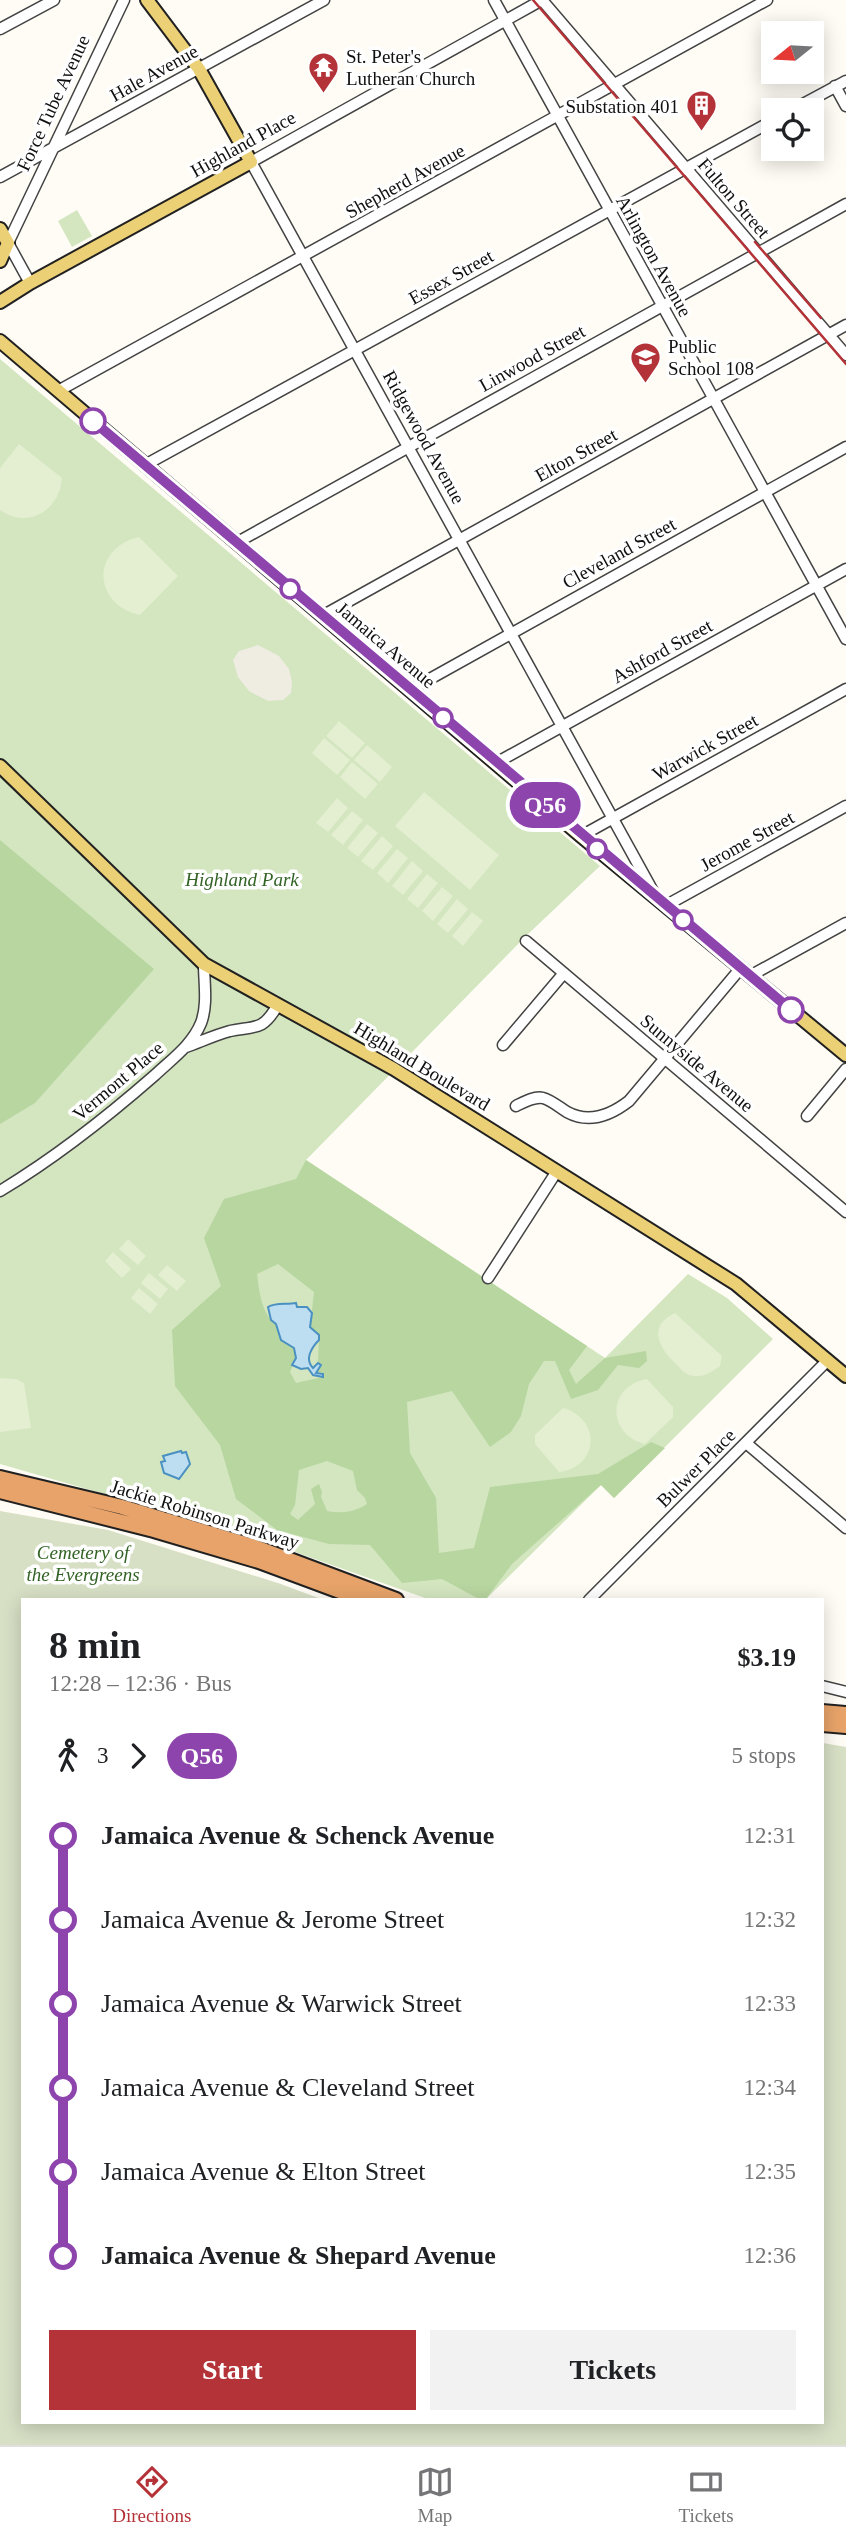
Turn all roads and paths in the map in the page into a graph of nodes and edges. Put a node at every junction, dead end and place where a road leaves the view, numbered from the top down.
1 (54, 0) edge
2 (124, 0) edge
3 (147, 0) edge
4 (324, 0) edge
5 (494, 0) edge
6 (542, 0) edge
7 (767, 0) edge
8 (505, 21) junction
9 (0, 29) edge
10 (199, 69) junction
11 (846, 81) edge
12 (615, 86) junction
13 (835, 86) junction
14 (814, 98) edge
15 (846, 106) edge
16 (558, 117) junction
17 (761, 127) edge
18 (54, 148) junction
19 (251, 162) junction
20 (686, 168) junction
21 (0, 177) edge
22 (846, 204) edge
23 (609, 211) junction
24 (0, 229) edge
25 (8, 243) junction
26 (758, 252) junction
27 (303, 257) junction
28 (0, 261) edge
29 (30, 283) junction
30 (0, 302) edge
31 (662, 306) junction
32 (846, 326) edge
33 (829, 335) junction
34 (0, 341) edge
35 (354, 350) junction
36 (846, 355) edge
37 (58, 391) junction
38 (713, 399) junction
39 (407, 447) junction
40 (846, 447) edge
41 (145, 465) junction
42 (765, 492) junction
43 (459, 540) junction
44 (236, 543) junction
45 (846, 569) edge
46 (816, 586) junction
47 (323, 616) junction
48 (510, 633) junction
49 (846, 639) edge
50 (846, 689) edge
51 (410, 690) junction
52 (562, 726) junction
53 (496, 763) junction
54 (0, 766) edge
55 (846, 806) edge
56 (613, 818) junction
57 (582, 836) junction
58 (661, 902) junction
59 (846, 923) edge
60 (526, 941) dead end
61 (204, 964) junction
62 (564, 973) junction
63 (745, 973) junction
64 (278, 1006) junction
65 (503, 1045) dead end
66 (185, 1047) junction
67 (843, 1048) edge
68 (665, 1058) junction
69 (846, 1069) edge
70 (516, 1106) dead end
71 (807, 1116) dead end
72 (557, 1171) junction
73 (0, 1191) edge
74 (844, 1207) edge
75 (488, 1278) dead end
76 (827, 1361) junction
77 (846, 1376) edge
78 (747, 1443) junction
79 (0, 1478) edge
80 (0, 1491) edge
81 (846, 1528) edge
82 (358, 1598) edge
83 (391, 1598) edge
84 (591, 1598) edge
85 (824, 1686) edge
86 (846, 1692) edge
87 (824, 1712) edge
88 (846, 1714) edge
89 (824, 1724) edge
90 (846, 1726) edge

1 - 9 street
2 - 18 street, Force Tube Avenue
3 - 10 main road, Ridgewood Avenue
4 - 10 street, Hale Avenue
5 - 8 street, Arlington Avenue
6 - 8 street, Highland Place
6 - 12 street, Fulton Street
7 - 12 street, Shepherd Avenue
8 - 16 street, Arlington Avenue
8 - 19 street, Highland Place
10 - 18 street, Hale Avenue
10 - 19 main road, Ridgewood Avenue
11 - 13 street
12 - 16 street, Shepherd Avenue
12 - 20 street, Fulton Street
13 - 14 street
13 - 15 street
16 - 23 street, Arlington Avenue
16 - 27 street, Shepherd Avenue
17 - 20 street, Essex Street
18 - 21 street, Hale Avenue
18 - 25 street, Force Tube Avenue
19 - 27 street, Ridgewood Avenue
19 - 29 main road, Highland Place
20 - 23 street, Essex Street
20 - 26 street, Fulton Street
22 - 26 street, Linwood Street
23 - 31 street, Arlington Avenue
23 - 35 street, Essex Street
24 - 25 main road
25 - 28 main road, Force Tube Avenue
25 - 29 street
26 - 31 street, Linwood Street
26 - 33 street, Fulton Street
27 - 35 street, Ridgewood Avenue
27 - 37 street, Shepherd Avenue
29 - 30 main road, Highland Place
31 - 38 street, Arlington Avenue
31 - 39 street, Linwood Street
32 - 33 street, Elton Street
33 - 36 street, Fulton Street
33 - 38 street, Elton Street
34 - 37 main road, Jamaica Avenue
35 - 39 street, Ridgewood Avenue
35 - 41 street, Essex Street
37 - 41 main road, Jamaica Avenue
38 - 42 street, Arlington Avenue
38 - 43 street, Elton Street
39 - 43 street, Ridgewood Avenue
39 - 44 street, Linwood Street
40 - 42 street, Cleveland Street
41 - 44 main road, Jamaica Avenue
42 - 46 street, Arlington Avenue
42 - 48 street, Cleveland Street
43 - 47 street, Elton Street
43 - 48 street, Ridgewood Avenue
44 - 47 main road, Jamaica Avenue
45 - 46 street, Ashford Street
46 - 49 street, Arlington Avenue
46 - 52 street, Ashford Street
47 - 51 main road, Jamaica Avenue
48 - 51 street, Cleveland Street
48 - 52 street, Ridgewood Avenue
50 - 56 street, Warwick Street
51 - 53 main road, Jamaica Avenue
52 - 53 street, Ashford Street
52 - 56 street, Ridgewood Avenue
53 - 57 main road, Jamaica Avenue
54 - 61 main road, Highland Boulevard
55 - 58 street, Jerome Street
56 - 57 street, Warwick Street
56 - 58 street, Ridgewood Avenue
57 - 58 main road, Jamaica Avenue
58 - 63 main road, Jamaica Avenue
59 - 63 street
60 - 62 street, Sunnyside Avenue
61 - 64 main road, Highland Boulevard
61 - 66 street, Vermont Place
62 - 65 street
62 - 68 street, Sunnyside Avenue
63 - 67 main road, Jamaica Avenue
63 - 68 street
64 - 66 street
64 - 72 main road, Highland Boulevard
66 - 73 street, Vermont Place
68 - 70 street
68 - 74 street, Sunnyside Avenue
69 - 71 street
72 - 75 street
72 - 76 main road, Highland Boulevard
76 - 77 main road, Highland Boulevard
76 - 78 street, Bulwer Place
78 - 81 street
78 - 84 street, Bulwer Place
79 - 83 highway, Jackie Robinson Parkway
80 - 82 highway, Jackie Robinson Parkway
85 - 86 street
87 - 88 highway
89 - 90 highway

